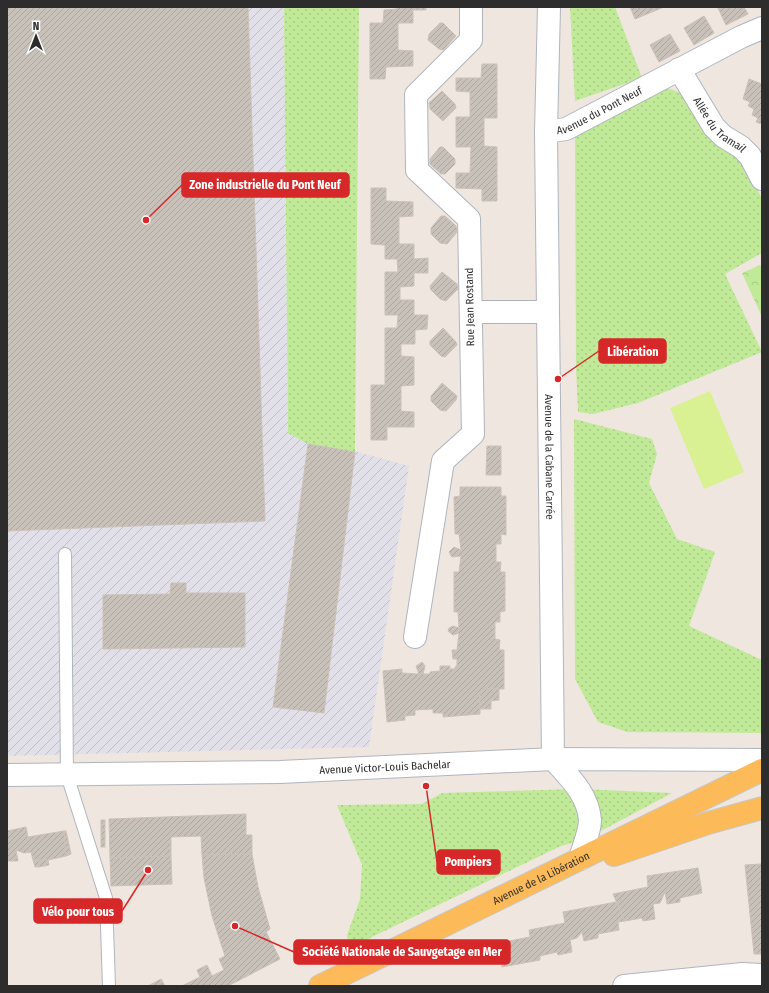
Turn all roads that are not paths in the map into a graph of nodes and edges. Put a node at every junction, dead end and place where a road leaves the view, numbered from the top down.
1 (470, 7) edge
2 (549, 7) edge
3 (762, 28) edge
4 (679, 70) junction
5 (546, 132) junction
6 (762, 178) edge
7 (471, 312) junction
8 (548, 312) junction
9 (65, 554) dead end
10 (415, 637) dead end
11 (553, 759) junction
12 (762, 760) edge
13 (762, 770) edge
14 (7, 775) edge
15 (67, 775) junction
16 (762, 808) edge
17 (580, 859) junction
18 (522, 887) junction
19 (762, 975) edge
20 (109, 986) edge
21 (320, 986) edge
22 (624, 986) edge

1 - 7 street, Rue Jean Rostand
2 - 5 street, Avenue du Pont Neuf
3 - 4 street, Avenue du Pont Neuf
4 - 5 street, Avenue du Pont Neuf
4 - 6 street, Allée du Tramail
5 - 8 street, Avenue de la Cabane Carrée
7 - 8 street
7 - 10 street, Rue Jean Rostand
8 - 11 street, Avenue de la Cabane Carrée
9 - 15 lane
11 - 12 street, Avenue Victor-Louis Bachelar
11 - 15 street, Avenue Victor-Louis Bachelar
11 - 17 street
13 - 17 main road, Avenue de la Libération
14 - 15 street, Avenue Victor-Louis Bachelar
15 - 20 lane
16 - 18 main road
17 - 18 main road, Avenue de la Libération
18 - 21 main road, Avenue de la Libération
19 - 22 street

